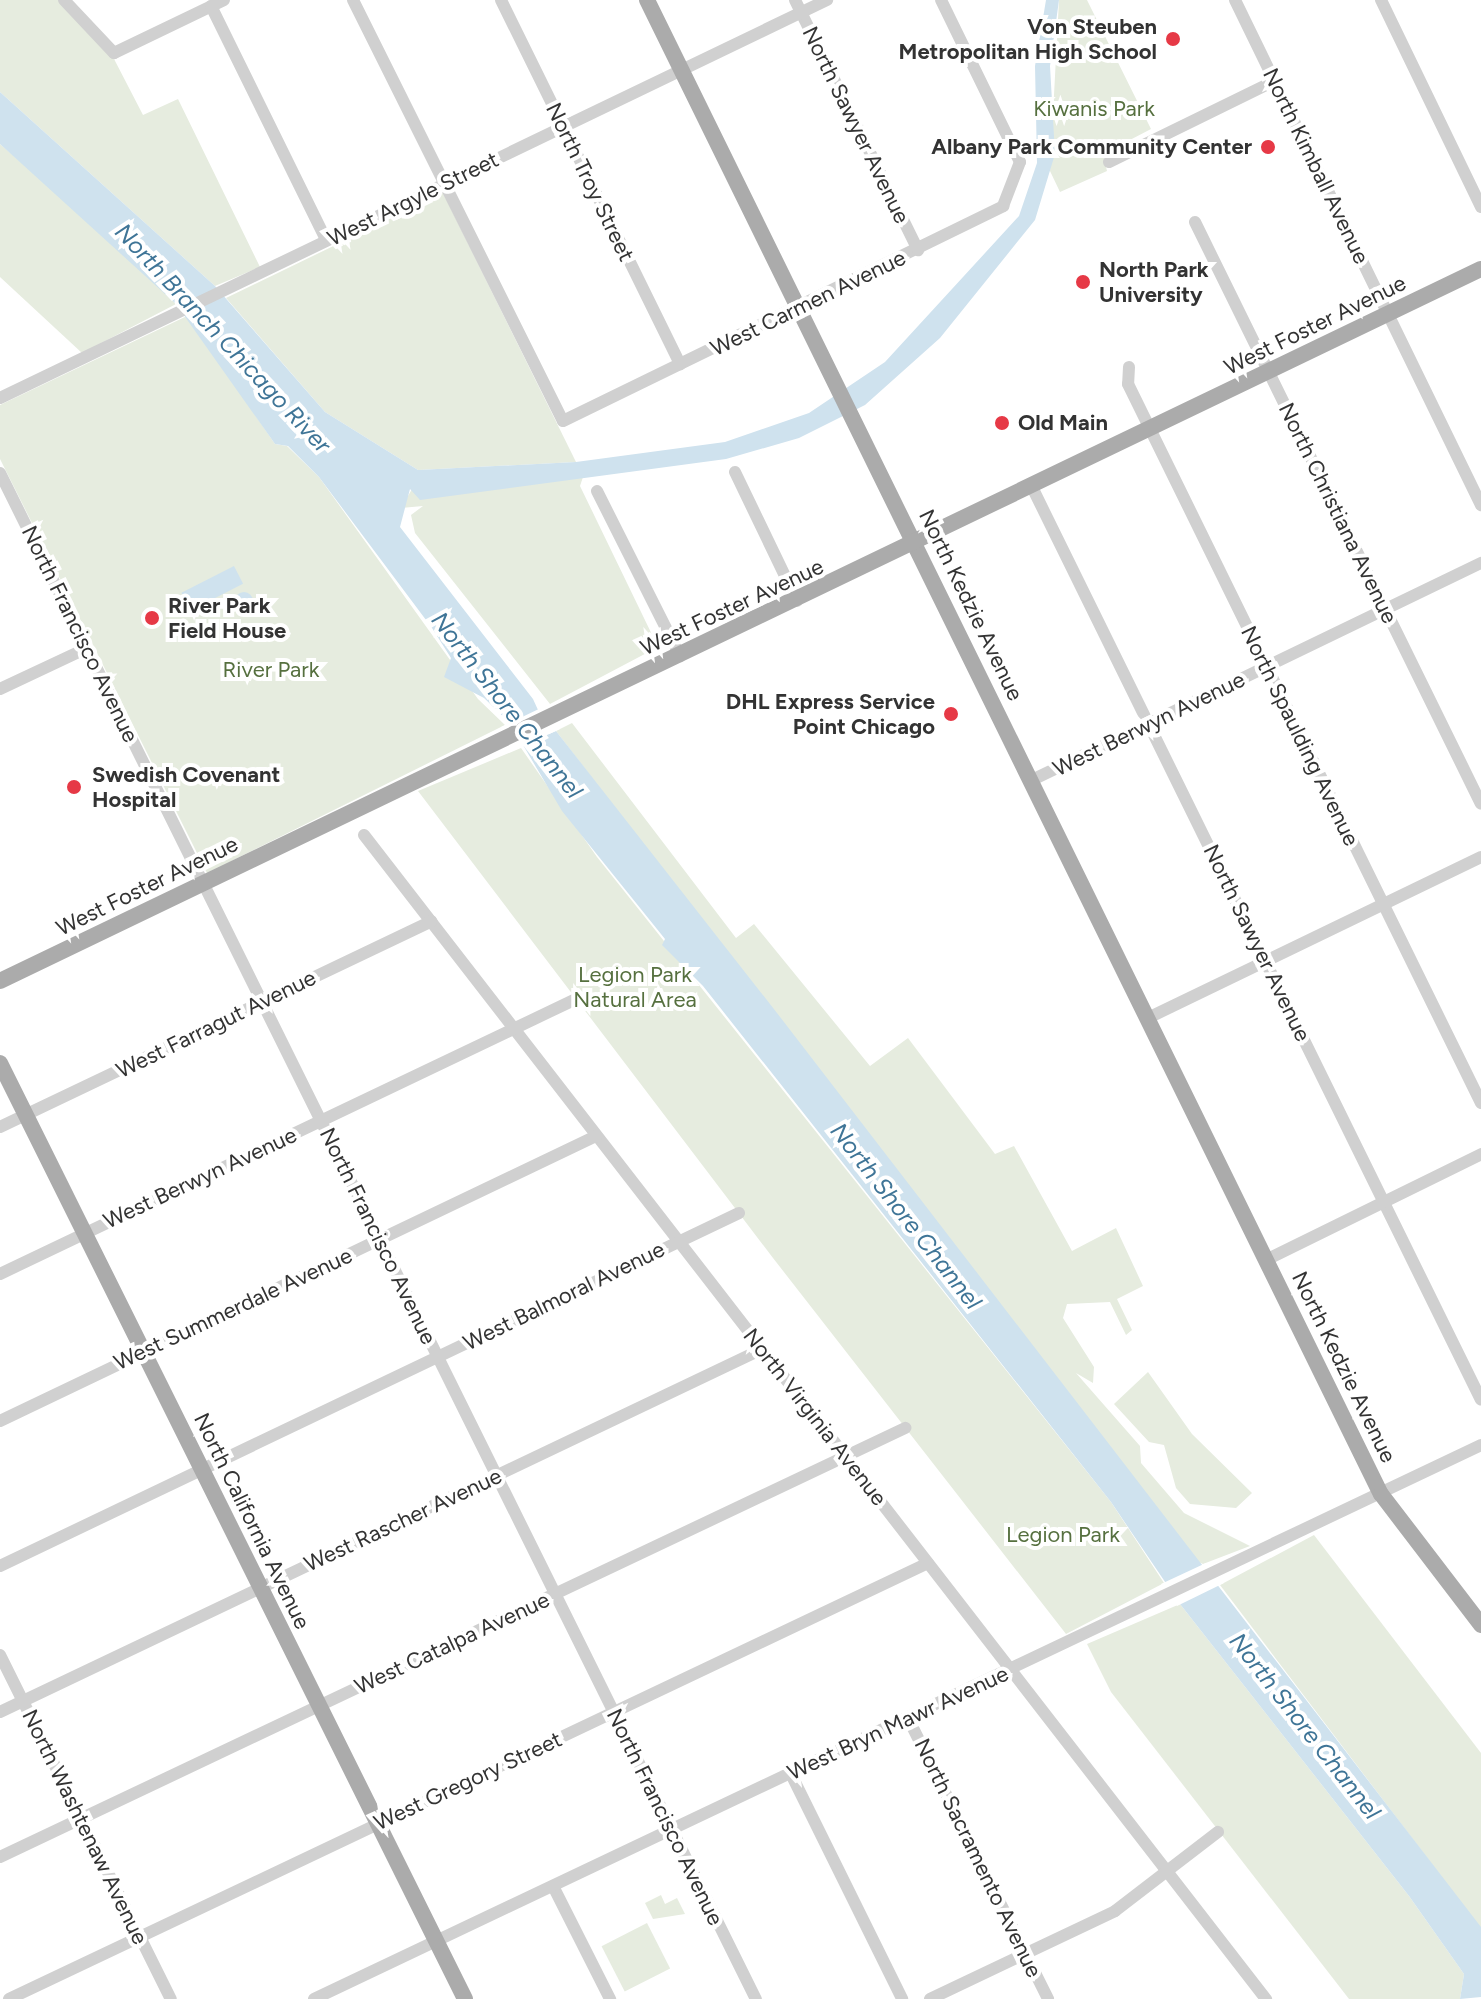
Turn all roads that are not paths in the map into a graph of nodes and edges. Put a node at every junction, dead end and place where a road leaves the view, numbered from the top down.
1 (64, 0) edge
2 (353, 0) edge
3 (501, 0) edge
4 (647, 0) edge
5 (795, 0) edge
6 (827, 0) edge
7 (941, 0) edge
8 (1235, 0) edge
9 (1381, 0) edge
10 (218, 3) edge
11 (801, 13) junction
12 (682, 71) junction
13 (1274, 81) junction
14 (563, 127) junction
15 (1109, 162) dead end
16 (444, 184) junction
17 (1481, 207) edge
18 (1195, 222) dead end
19 (326, 240) junction
20 (918, 250) junction
21 (1481, 269) edge
22 (799, 307) junction
23 (1388, 314) junction
24 (680, 364) junction
25 (1129, 367) dead end
26 (1269, 371) junction
27 (0, 398) edge
28 (1149, 430) junction
29 (735, 472) dead end
30 (0, 473) edge
31 (1032, 487) junction
32 (597, 491) dead end
33 (1481, 505) edge
34 (917, 543) junction
35 (1481, 563) edge
36 (797, 601) junction
37 (1386, 609) junction
38 (87, 648) junction
39 (680, 656) junction
40 (1266, 667) junction
41 (0, 689) edge
42 (1149, 724) junction
43 (1032, 780) junction
44 (1481, 804) edge
45 (364, 835) dead end
46 (1481, 857) edge
47 (203, 884) junction
48 (1383, 904) junction
49 (431, 921) junction
50 (1265, 961) junction
51 (0, 981) edge
52 (574, 1000) dead end
53 (262, 1002) junction
54 (1148, 1018) junction
55 (516, 1028) junction
56 (0, 1063) edge
57 (1481, 1103) edge
58 (26, 1114) junction
59 (321, 1121) junction
60 (0, 1127) edge
61 (596, 1136) junction
62 (1481, 1154) edge
63 (1384, 1202) junction
64 (739, 1213) dead end
65 (85, 1233) junction
66 (380, 1240) junction
67 (680, 1241) junction
68 (1266, 1260) junction
69 (0, 1274) edge
70 (762, 1349) junction
71 (144, 1352) junction
72 (438, 1357) junction
73 (1481, 1400) edge
74 (0, 1421) edge
75 (905, 1428) dead end
76 (1481, 1445) edge
77 (845, 1456) junction
78 (202, 1469) junction
79 (496, 1476) junction
80 (1381, 1494) junction
81 (928, 1563) junction
82 (0, 1566) edge
83 (261, 1588) junction
84 (555, 1595) junction
85 (1475, 1605) edge
86 (1481, 1625) edge
87 (0, 1655) edge
88 (1011, 1670) junction
89 (23, 1701) junction
90 (319, 1706) junction
91 (0, 1712) edge
92 (613, 1712) junction
93 (908, 1718) junction
94 (791, 1774) junction
95 (81, 1819) junction
96 (378, 1824) junction
97 (672, 1830) junction
98 (1218, 1832) dead end
99 (0, 1857) edge
100 (1167, 1871) junction
101 (553, 1886) junction
102 (140, 1937) junction
103 (436, 1941) junction
104 (1025, 1954) junction
105 (316, 1998) edge
106 (9, 1999) edge
107 (171, 1999) edge
108 (465, 1999) edge
109 (610, 1999) edge
110 (756, 1999) edge
111 (902, 1999) edge
112 (930, 1999) edge
113 (1048, 1999) edge
114 (1266, 1999) edge

1 - 10 street
2 - 16 street
3 - 14 street, North Troy Street
4 - 12 main road, North Kedzie Avenue
5 - 11 street, North Sawyer Avenue
6 - 11 street, West Argyle Street
7 - 20 street, West Carmen Avenue
8 - 13 street, North Kimball Avenue
9 - 17 street
10 - 19 street
11 - 12 street, West Argyle Street
11 - 20 street, North Sawyer Avenue
12 - 14 street, West Argyle Street
12 - 22 main road, North Kedzie Avenue
13 - 15 street
13 - 23 street, North Kimball Avenue
14 - 16 street, West Argyle Street
14 - 24 street, North Troy Street
16 - 19 street, West Argyle Street
16 - 24 street, West Carmen Avenue
18 - 26 street, North Christiana Avenue
19 - 27 street, West Argyle Street
20 - 22 street, West Carmen Avenue
21 - 23 main road, West Foster Avenue
22 - 24 street, West Carmen Avenue
22 - 34 main road, North Kedzie Avenue
23 - 26 main road, West Foster Avenue
23 - 33 street, North Kimball Avenue
25 - 28 street, North Spaulding Avenue
26 - 28 main road, West Foster Avenue
26 - 37 street, North Christiana Avenue
28 - 31 main road, West Foster Avenue
28 - 40 street, North Spaulding Avenue
29 - 36 street
30 - 38 street, North Francisco Avenue
31 - 34 main road, West Foster Avenue
31 - 42 street, North Sawyer Avenue
32 - 39 street
34 - 36 main road, West Foster Avenue
34 - 43 main road, North Kedzie Avenue
35 - 37 street, West Berwyn Avenue
36 - 39 main road, West Foster Avenue
37 - 40 street, West Berwyn Avenue
37 - 44 street, North Christiana Avenue
38 - 41 street
38 - 47 street, North Francisco Avenue
39 - 47 main road, West Foster Avenue
40 - 42 street, West Berwyn Avenue
40 - 48 street, North Spaulding Avenue
42 - 43 street, West Berwyn Avenue
42 - 50 street, North Sawyer Avenue
43 - 54 main road, North Kedzie Avenue
45 - 49 street, North Virginia Avenue
46 - 48 street
47 - 51 main road, West Foster Avenue
47 - 53 street, North Francisco Avenue
48 - 50 street
48 - 57 street, North Spaulding Avenue
49 - 53 street, West Farragut Avenue
49 - 55 street, North Virginia Avenue
50 - 54 street
50 - 63 street, North Sawyer Avenue
52 - 55 street, West Berwyn Avenue
53 - 58 street, West Farragut Avenue
53 - 59 street, North Francisco Avenue
54 - 68 main road, North Kedzie Avenue
55 - 59 street, West Berwyn Avenue
55 - 61 street, North Virginia Avenue
56 - 58 main road, North California Avenue
58 - 60 street, West Farragut Avenue
58 - 65 main road, North California Avenue
59 - 65 street, West Berwyn Avenue
59 - 66 street, North Francisco Avenue
61 - 66 street, West Summerdale Avenue
61 - 67 street, North Virginia Avenue
62 - 63 street
63 - 68 street
63 - 73 street, North Sawyer Avenue
64 - 67 street, West Balmoral Avenue
65 - 69 street, West Berwyn Avenue
65 - 71 main road, North California Avenue
66 - 71 street, West Summerdale Avenue
66 - 72 street, North Francisco Avenue
67 - 70 street, North Virginia Avenue
67 - 72 street, West Balmoral Avenue
68 - 80 main road, North Kedzie Avenue
70 - 77 street, North Virginia Avenue
70 - 79 street, West Rascher Avenue
71 - 74 street, West Summerdale Avenue
71 - 78 main road, North California Avenue
72 - 78 street, West Balmoral Avenue
72 - 79 street, North Francisco Avenue
75 - 77 street, West Catalpa Avenue
76 - 80 street, West Bryn Mawr Avenue
77 - 81 street, North Virginia Avenue
77 - 84 street, West Catalpa Avenue
78 - 82 street, West Balmoral Avenue
78 - 83 main road, North California Avenue
79 - 83 street, West Rascher Avenue
79 - 84 street, North Francisco Avenue
80 - 85 main road, North Kedzie Avenue
80 - 88 street, West Bryn Mawr Avenue
81 - 88 street, North Virginia Avenue
81 - 92 street, West Gregory Street
83 - 89 street, West Rascher Avenue
83 - 90 main road, North California Avenue
84 - 90 street, West Catalpa Avenue
84 - 92 street, North Francisco Avenue
85 - 86 main road, North Kedzie Avenue
87 - 89 street, North Washtenaw Avenue
88 - 93 street, West Bryn Mawr Avenue
88 - 100 street, North Virginia Avenue
89 - 91 street, West Rascher Avenue
89 - 95 street, North Washtenaw Avenue
90 - 95 street, West Catalpa Avenue
90 - 96 main road, North California Avenue
92 - 96 street, West Gregory Street
92 - 97 street, North Francisco Avenue
93 - 94 street, West Bryn Mawr Avenue
93 - 104 street, North Sacramento Avenue
94 - 97 street, West Bryn Mawr Avenue
94 - 111 street
95 - 99 street, West Catalpa Avenue
95 - 102 street, North Washtenaw Avenue
96 - 102 street, West Gregory Street
96 - 103 main road, North California Avenue
97 - 101 street, West Bryn Mawr Avenue
97 - 110 street, North Francisco Avenue
98 - 100 street
100 - 104 street
100 - 114 street, North Virginia Avenue
101 - 103 street, West Bryn Mawr Avenue
101 - 109 street
102 - 106 street, West Gregory Street
102 - 107 street, North Washtenaw Avenue
103 - 105 street, West Bryn Mawr Avenue
103 - 108 main road, North California Avenue
104 - 112 street
104 - 113 street, North Sacramento Avenue

